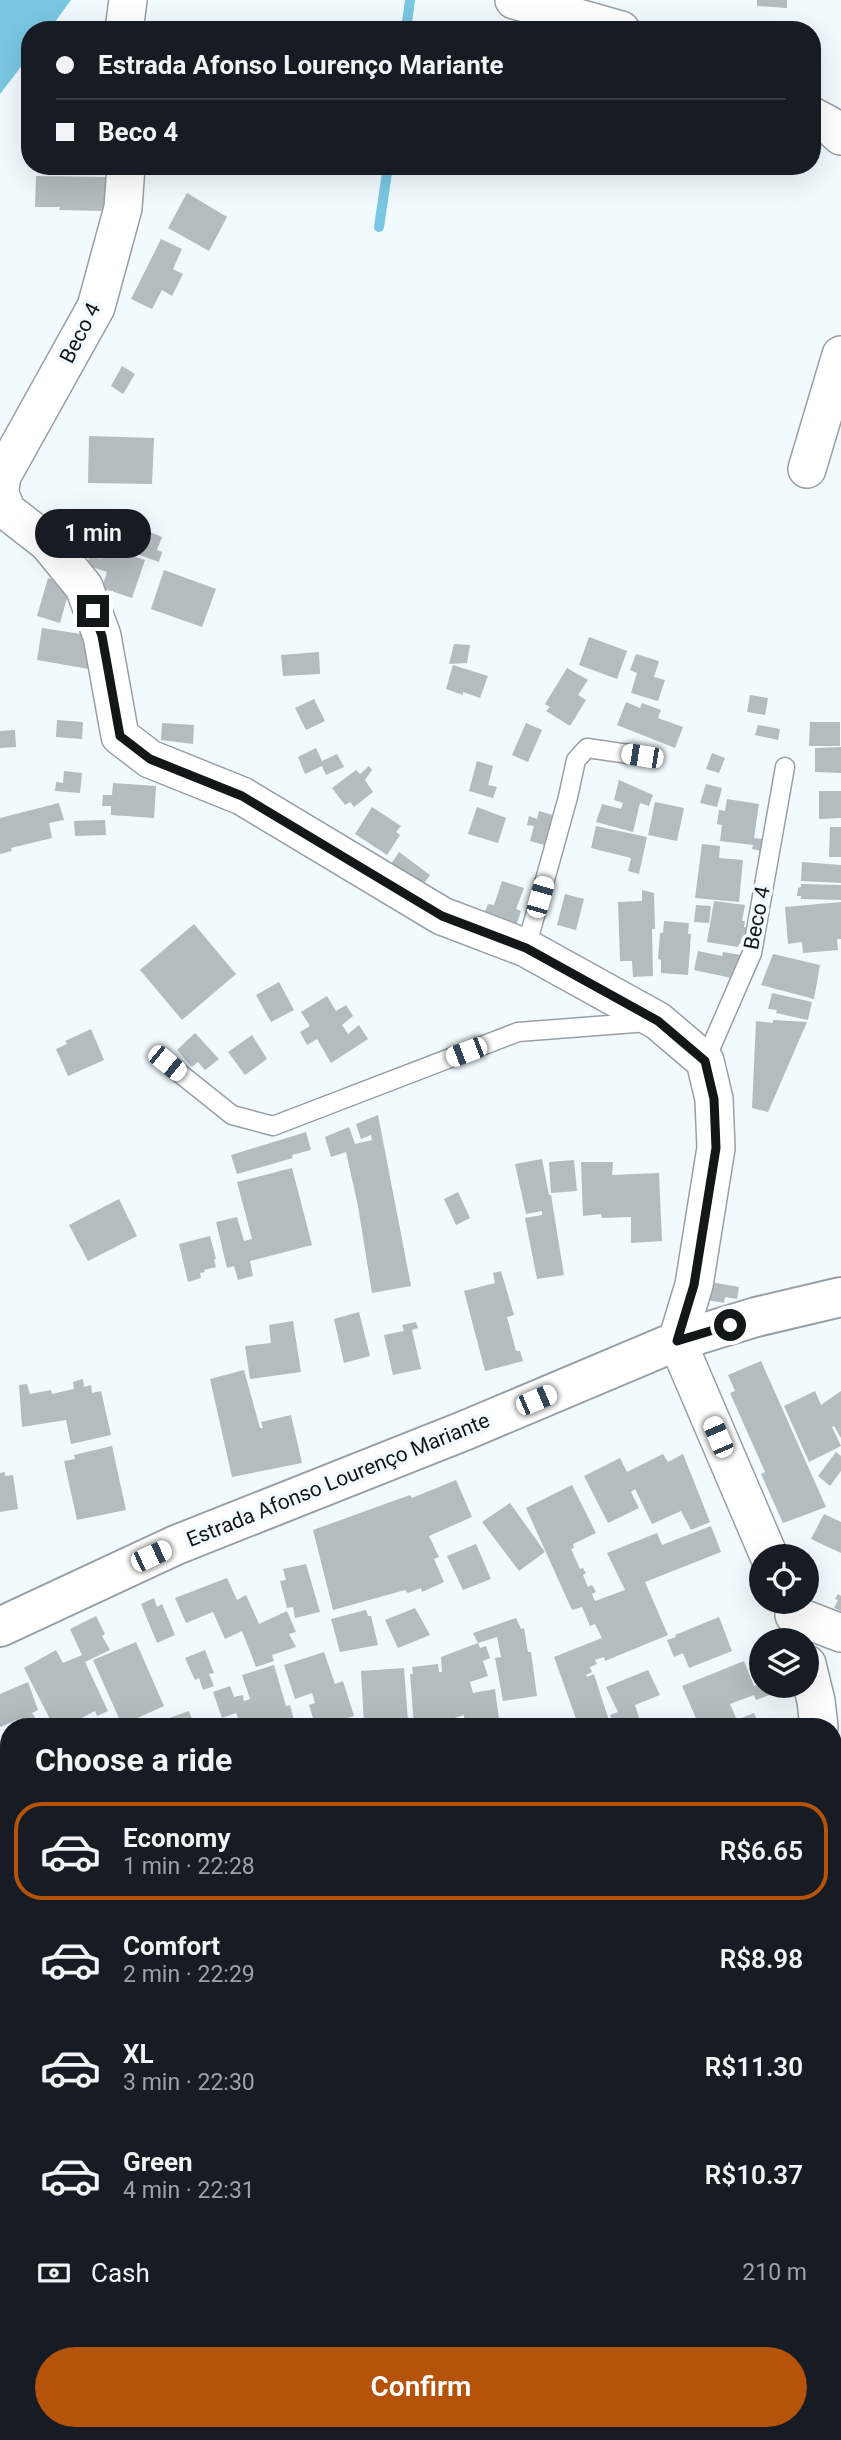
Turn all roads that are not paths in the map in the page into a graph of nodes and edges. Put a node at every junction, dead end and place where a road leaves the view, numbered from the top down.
1 (128, 0) edge
2 (514, 0) edge
3 (125, 21) edge
4 (589, 21) edge
5 (821, 121) edge
6 (841, 136) edge
7 (125, 175) edge
8 (841, 355) edge
9 (807, 469) dead end
10 (0, 488) edge
11 (0, 494) edge
12 (642, 756) dead end
13 (785, 767) dead end
14 (526, 948) junction
15 (658, 1021) junction
16 (705, 1061) junction
17 (167, 1063) dead end
18 (841, 1297) edge
19 (677, 1341) junction
20 (764, 1544) edge
21 (794, 1619) edge
22 (0, 1627) edge
23 (841, 1633) edge
24 (815, 1698) edge
25 (817, 1718) edge

1 - 3 street
2 - 4 street
5 - 6 street
7 - 10 street, Beco 4
8 - 9 street
11 - 14 street
12 - 14 lane
13 - 16 lane, Beco 4
14 - 15 street
15 - 16 street
15 - 17 lane
16 - 19 street
18 - 19 main road, Estrada Afonso Lourenço Mariante
19 - 20 street
19 - 22 main road, Estrada Afonso Lourenço Mariante
21 - 23 street
24 - 25 street

